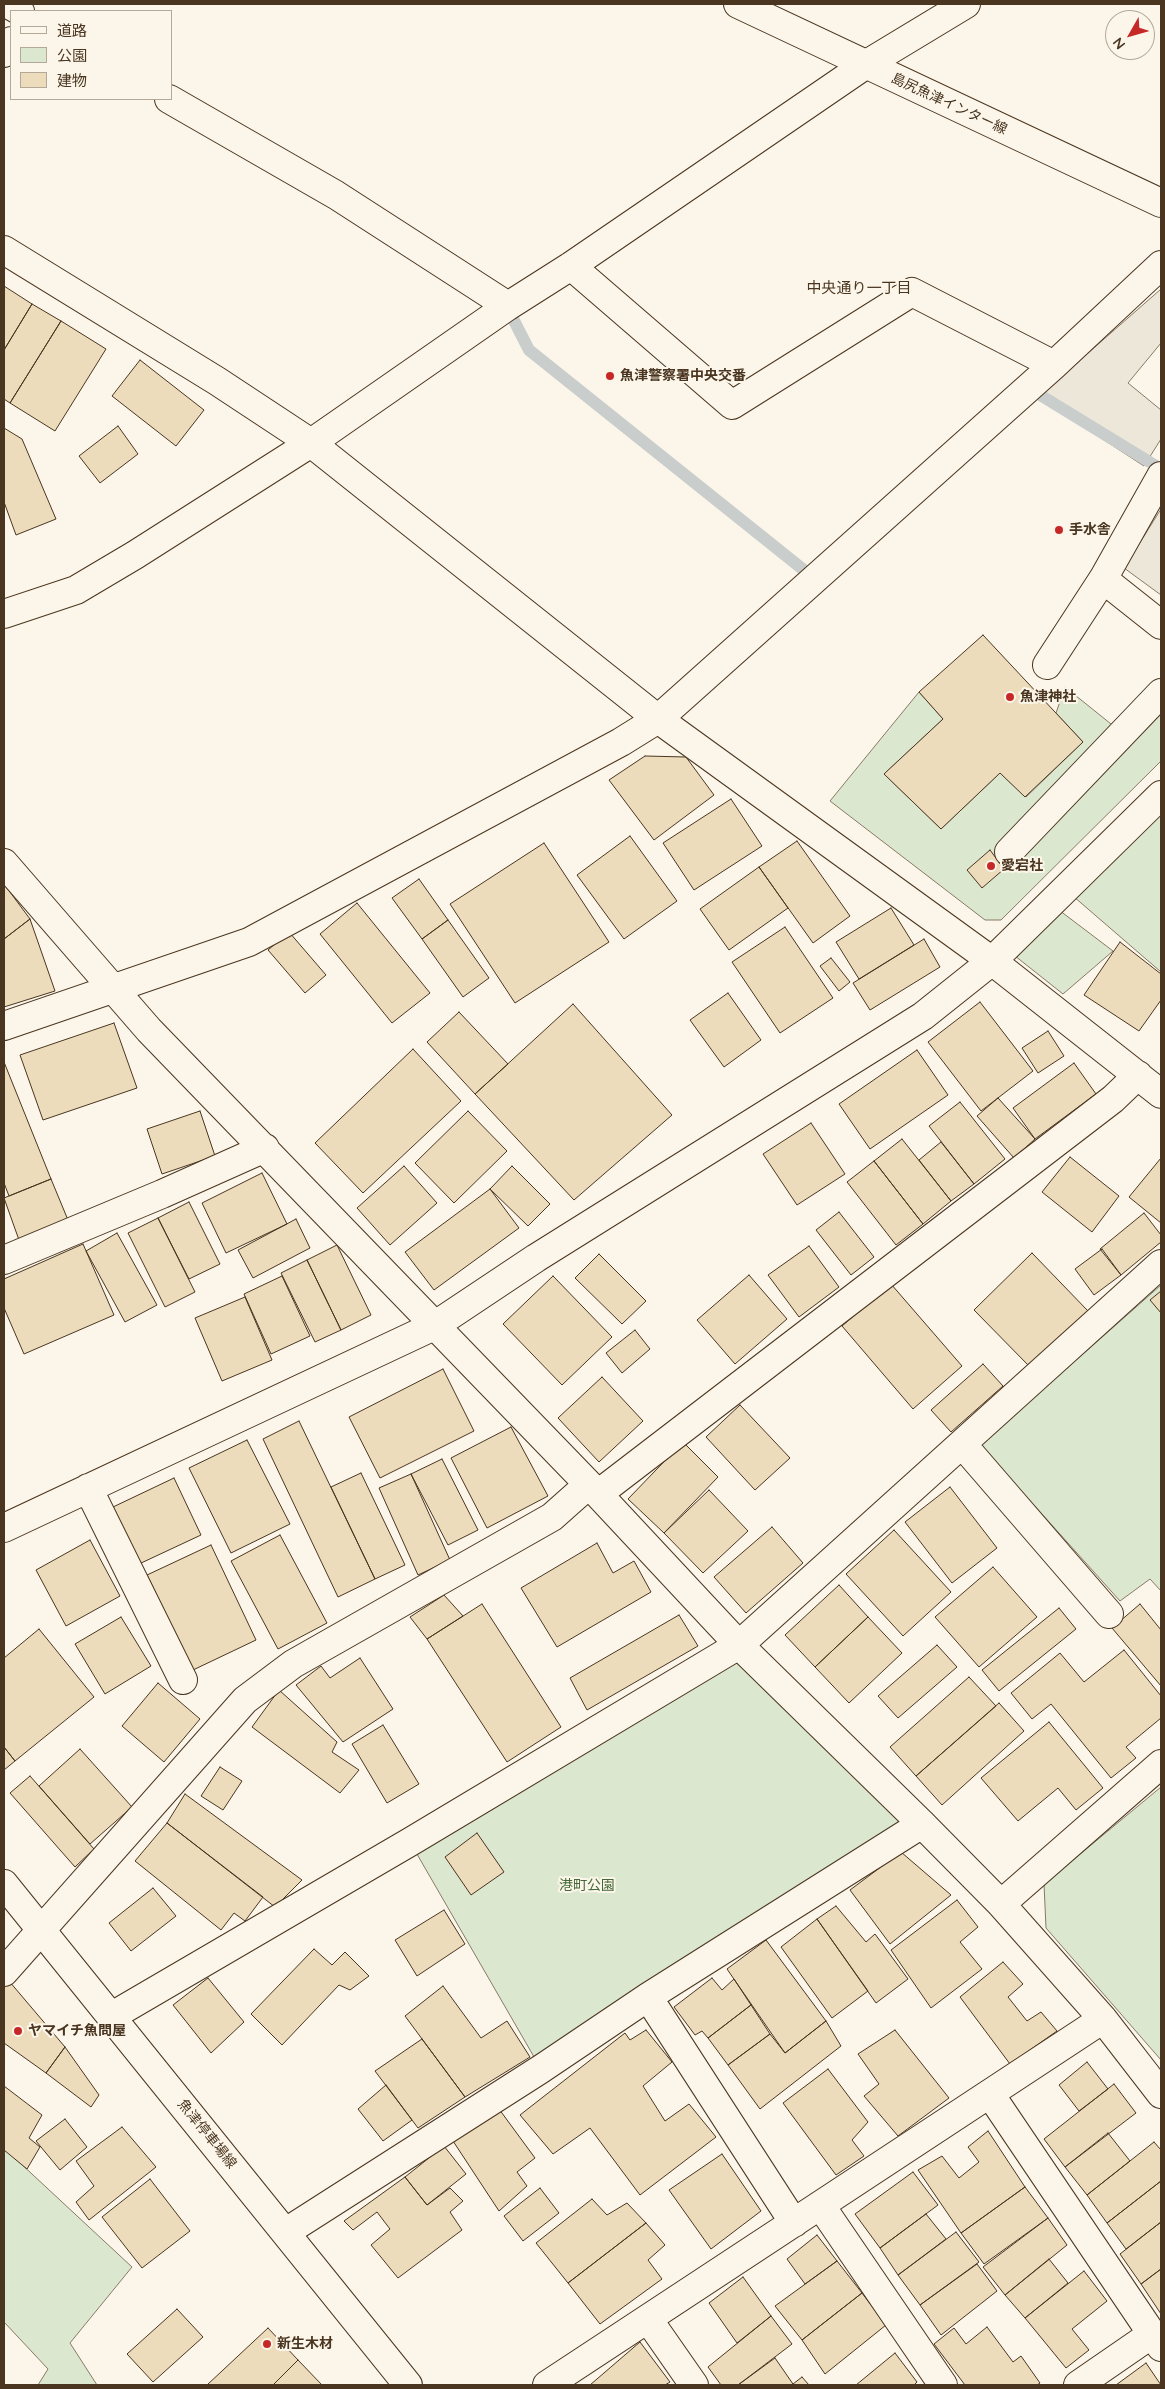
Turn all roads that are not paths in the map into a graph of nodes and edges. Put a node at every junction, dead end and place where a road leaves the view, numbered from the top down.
1 (738, 4) edge
2 (966, 4) edge
3 (865, 65) junction
4 (172, 100) edge
5 (1161, 203) edge
6 (4, 250) edge
7 (1161, 265) edge
8 (571, 266) junction
9 (508, 306) junction
10 (1054, 364) junction
11 (311, 443) junction
12 (1161, 476) edge
13 (1103, 579) junction
14 (4, 614) edge
15 (1161, 625) edge
16 (1048, 665) dead end
17 (1161, 693) edge
18 (658, 719) junction
19 (1161, 795) edge
20 (1010, 852) dead end
21 (4, 863) edge
22 (992, 961) junction
23 (112, 988) junction
24 (4, 1026) edge
25 (1138, 1075) junction
26 (1161, 1094) edge
27 (265, 1148) junction
28 (4, 1260) edge
29 (1161, 1264) edge
30 (434, 1326) junction
31 (962, 1444) junction
32 (88, 1488) junction
33 (593, 1489) junction
34 (4, 1528) edge
35 (1109, 1614) dead end
36 (739, 1645) junction
37 (183, 1680) dead end
38 (1161, 1764) edge
39 (922, 1824) junction
40 (4, 1884) edge
41 (1001, 1904) junction
42 (42, 1931) junction
43 (4, 1972) edge
44 (648, 1997) junction
45 (112, 2016) junction
46 (1103, 2019) junction
47 (990, 2094) junction
48 (1161, 2094) edge
49 (820, 2206) junction
50 (794, 2223) junction
51 (286, 2232) junction
52 (648, 2319) junction
53 (1157, 2341) edge
54 (408, 2385) edge
55 (547, 2385) edge
56 (694, 2385) edge
57 (943, 2385) edge
58 (1078, 2385) edge

1 - 3 street, 島尻魚津インター線
2 - 3 street
3 - 5 street, 島尻魚津インター線
3 - 8 street
4 - 9 street
6 - 11 street
7 - 10 street
8 - 9 street
8 - 10 street
9 - 11 street
10 - 18 street
11 - 14 street
11 - 18 street
12 - 13 street
13 - 15 street
13 - 16 street
17 - 20 street
18 - 22 street
18 - 23 street
19 - 22 street
21 - 23 street
22 - 25 street
22 - 30 street
23 - 24 street
23 - 27 street
25 - 26 street
25 - 33 street
27 - 28 street
27 - 30 street
29 - 31 street
30 - 32 street
30 - 33 street
31 - 35 street
31 - 36 street
32 - 34 street
32 - 37 street
33 - 36 street
33 - 42 street
36 - 39 street
36 - 45 street
38 - 41 street
39 - 41 street
39 - 44 street
40 - 42 street, 魚津停車場線
41 - 46 street
42 - 43 street
42 - 45 street, 魚津停車場線
44 - 50 street
44 - 51 street
45 - 51 street, 魚津停車場線
46 - 47 street
46 - 48 street
47 - 49 street
47 - 53 street
49 - 50 street
49 - 57 street
50 - 52 street
51 - 54 street, 魚津停車場線
52 - 55 street
52 - 56 street
53 - 58 street

